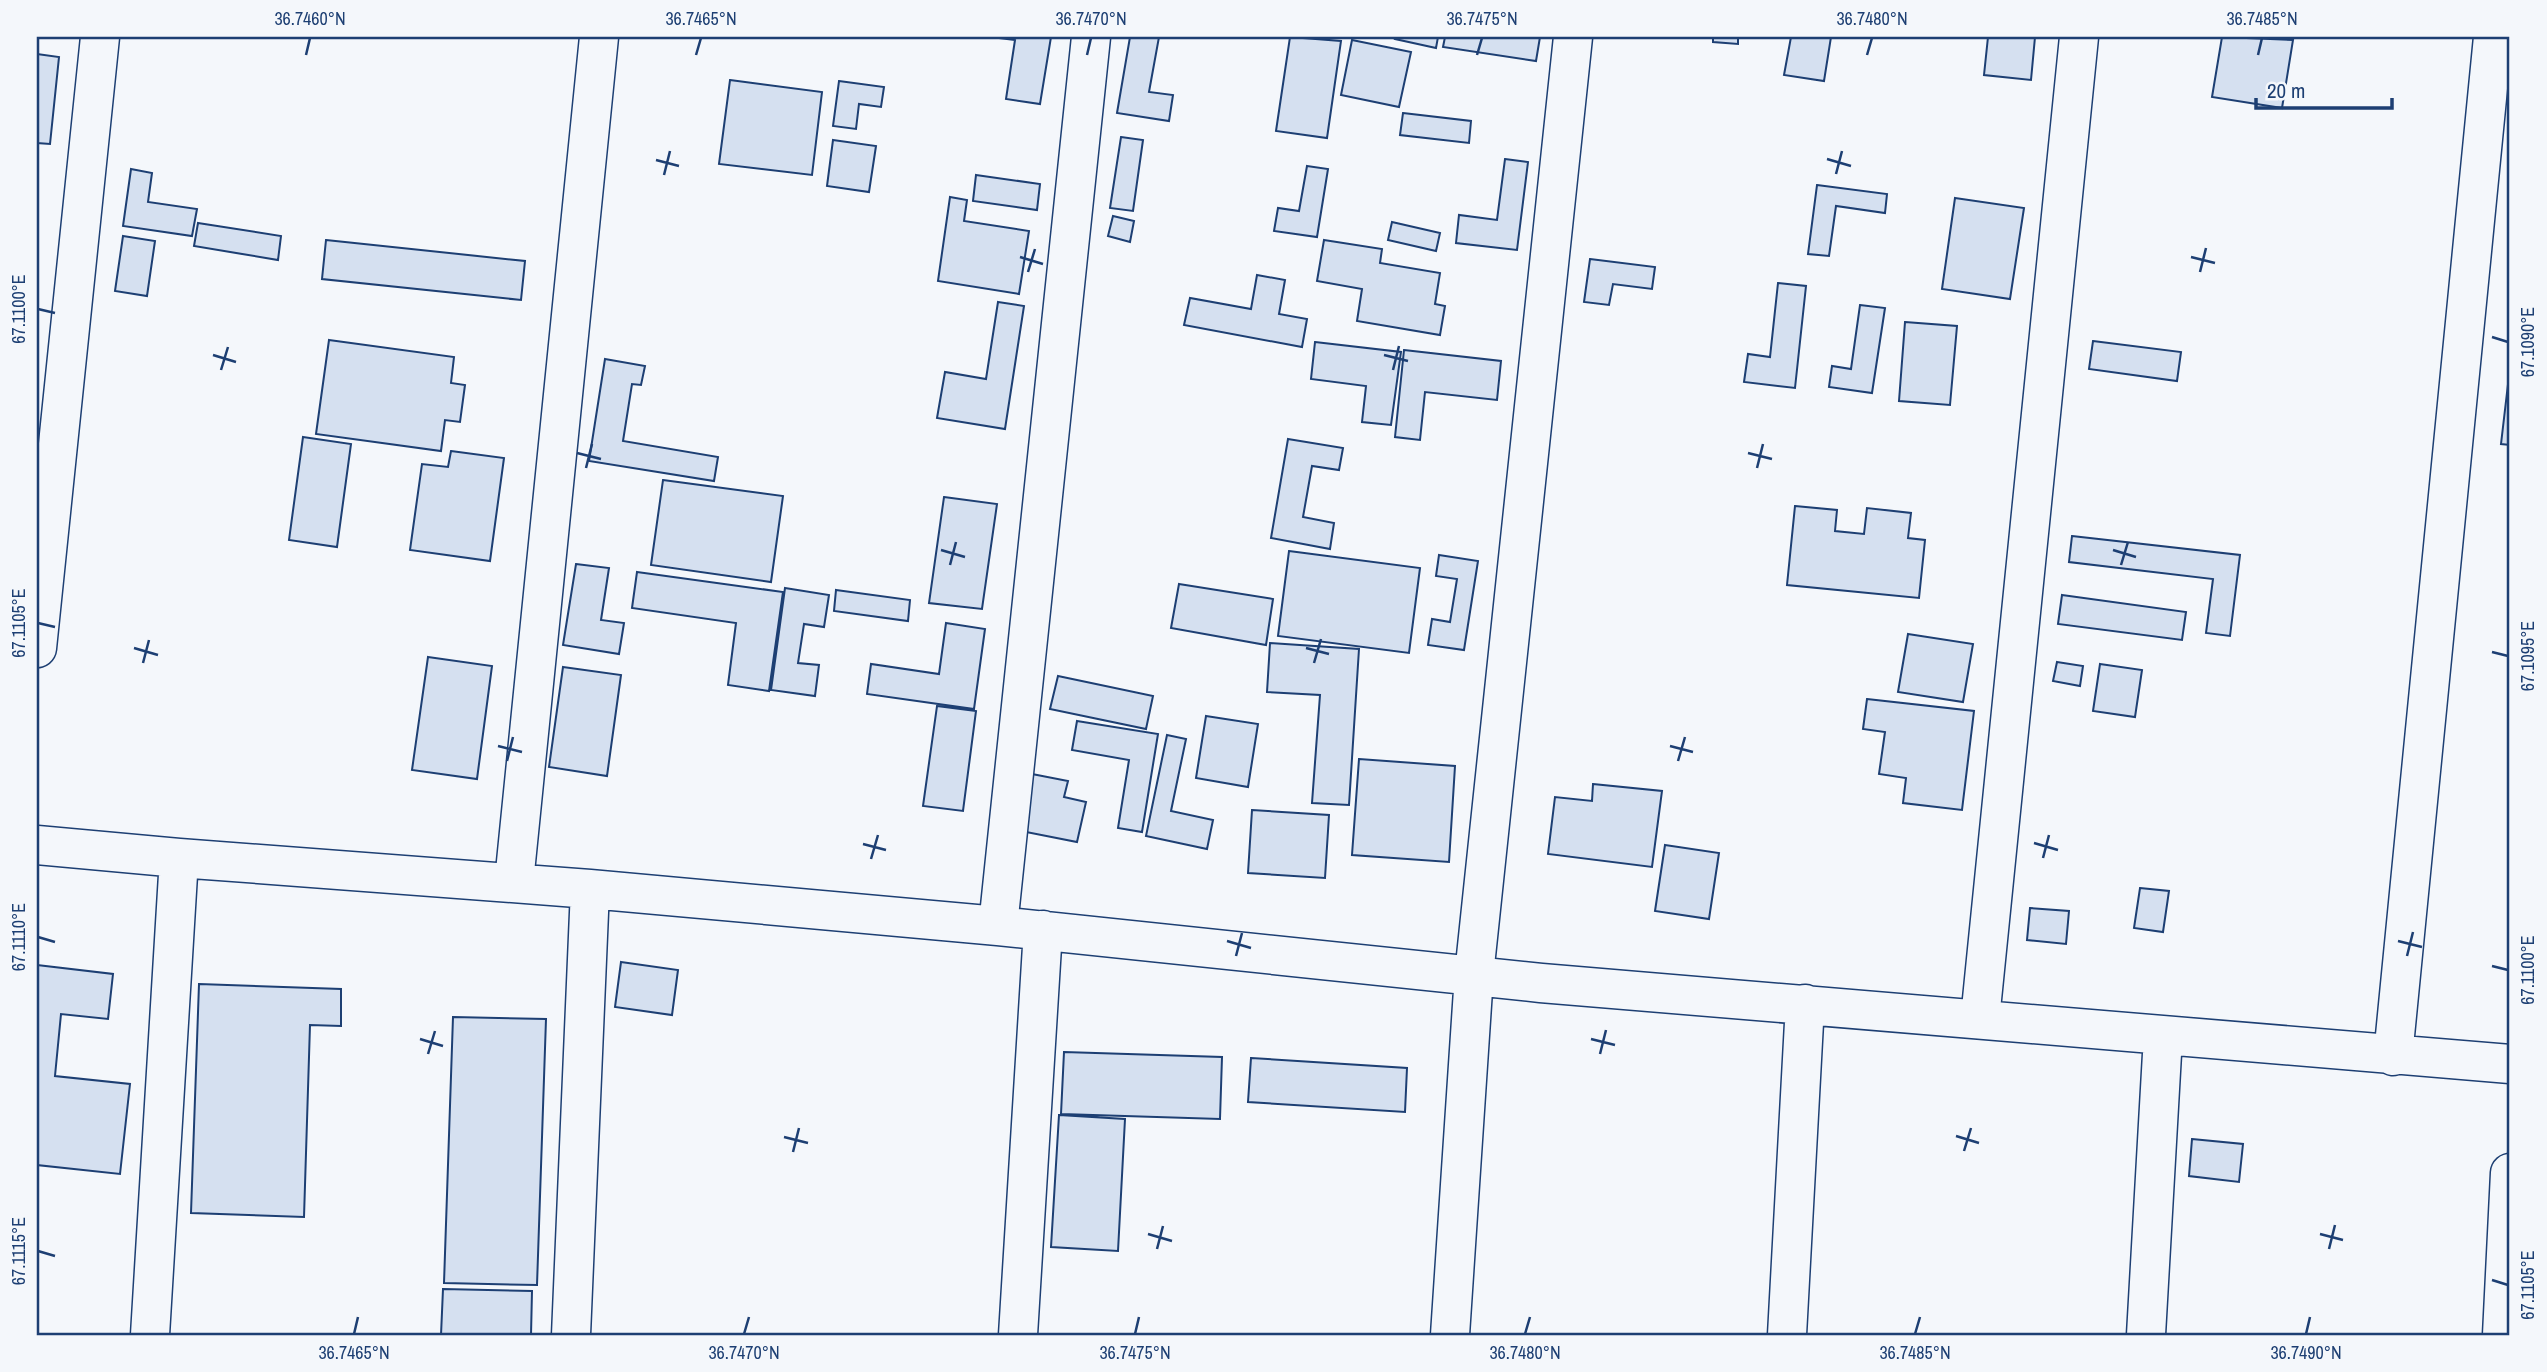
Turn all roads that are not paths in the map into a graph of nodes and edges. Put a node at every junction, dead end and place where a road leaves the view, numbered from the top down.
1 (100, 37) edge
2 (599, 37) edge
3 (1091, 37) edge
4 (1573, 37) edge
5 (2079, 37) edge
6 (2493, 37) edge
7 (37, 648) edge
8 (37, 845) edge
9 (179, 858) junction
10 (514, 882) junction
11 (590, 889) junction
12 (998, 926) junction
13 (1043, 930) junction
14 (1474, 975) junction
15 (1805, 1004) junction
16 (1980, 1019) junction
17 (2163, 1036) junction
18 (2393, 1056) junction
19 (2510, 1064) edge
20 (2510, 1173) edge
21 (150, 1335) edge
22 (570, 1335) edge
23 (1018, 1335) edge
24 (1450, 1335) edge
25 (1787, 1335) edge
26 (2146, 1335) edge
27 (2501, 1335) edge

1 - 7 street
2 - 10 street
3 - 12 street
4 - 14 street
5 - 16 street
6 - 18 street
8 - 9 street
9 - 10 street
9 - 21 street
10 - 11 street
11 - 12 street
11 - 22 street
12 - 13 street
13 - 14 street
13 - 23 street
14 - 15 street
14 - 24 street
15 - 16 street
15 - 25 street
16 - 17 street
17 - 18 street
17 - 26 street
18 - 19 street
20 - 27 street

